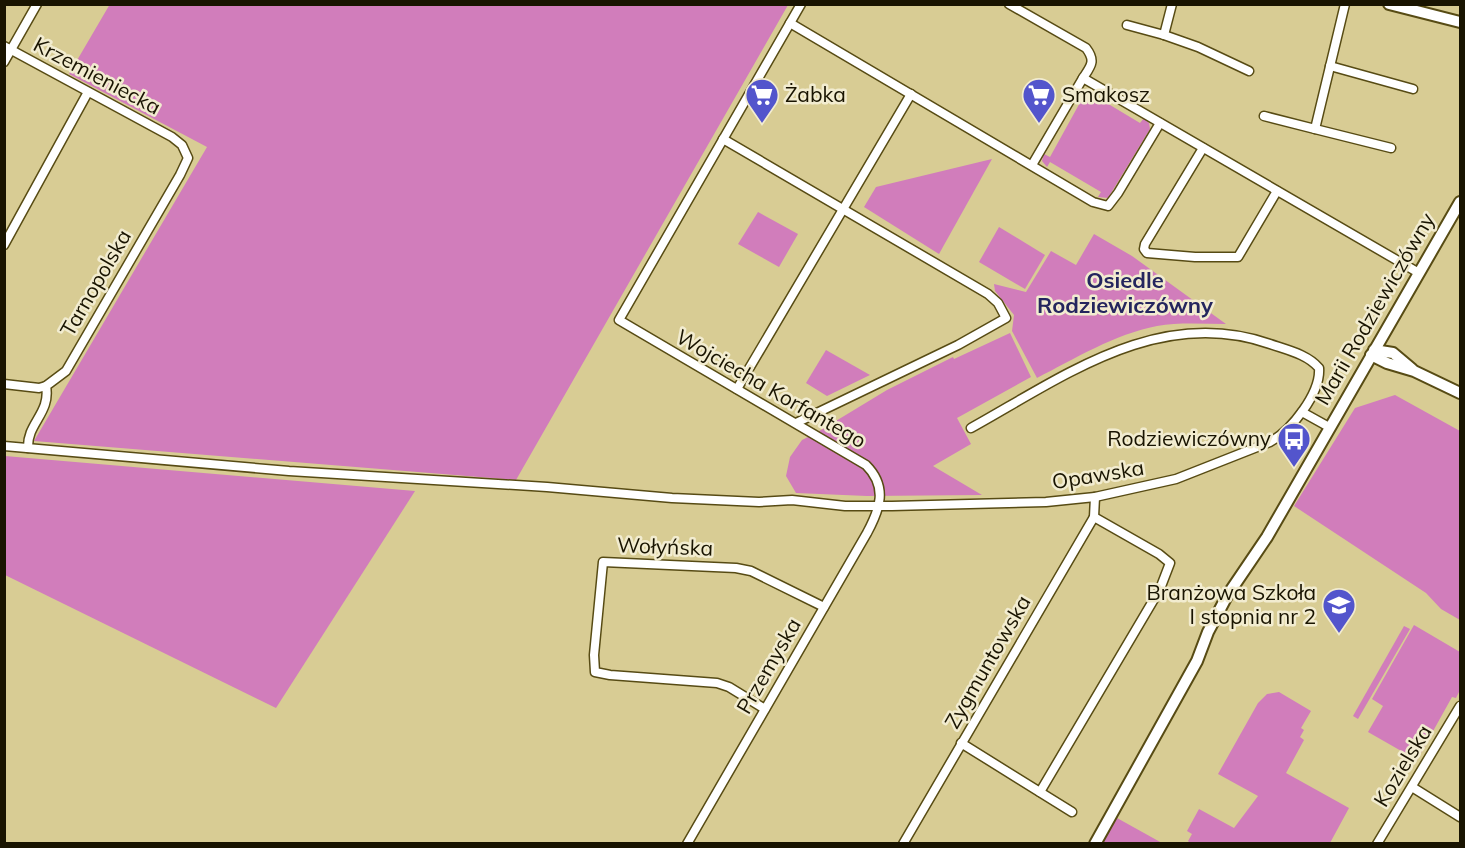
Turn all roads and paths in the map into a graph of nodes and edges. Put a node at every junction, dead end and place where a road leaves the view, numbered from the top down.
1 (37, 4) edge
2 (801, 4) edge
3 (1009, 4) edge
4 (1172, 4) edge
5 (1345, 4) edge
6 (1389, 4) edge
7 (1461, 22) edge
8 (790, 23) junction
9 (1127, 25) dead end
10 (1164, 35) junction
11 (8, 48) edge
12 (4, 62) edge
13 (1330, 66) junction
14 (1249, 71) dead end
15 (1083, 78) junction
16 (1413, 88) dead end
17 (88, 92) junction
18 (911, 94) junction
19 (1264, 116) dead end
20 (1160, 123) junction
21 (1315, 129) junction
22 (172, 136) joint
23 (723, 139) junction
24 (1203, 147) junction
25 (1391, 148) dead end
26 (1030, 164) junction
27 (1277, 191) junction
28 (1461, 202) edge
29 (844, 208) junction
30 (4, 245) edge
31 (1419, 273) junction
32 (1389, 324) junction
33 (1373, 353) junction
34 (1394, 353) junction
35 (1414, 371) junction
36 (4, 384) edge
37 (46, 386) junction
38 (737, 389) junction
39 (1461, 393) edge
40 (1302, 412) junction
41 (796, 423) junction
42 (1329, 427) junction
43 (971, 428) dead end
44 (4, 446) edge
45 (28, 448) junction
46 (1095, 497) junction
47 (879, 506) junction
48 (1094, 517) junction
49 (824, 607) junction
50 (1460, 708) edge
51 (765, 709) junction
52 (961, 743) junction
53 (1412, 787) junction
54 (1040, 792) junction
55 (1072, 812) dead end
56 (1461, 817) edge
57 (687, 843) edge
58 (903, 843) edge
59 (1095, 843) edge
60 (1377, 843) edge

1 - 11 street
2 - 8 street
3 - 15 street
4 - 10 street
5 - 13 street
6 - 7 street
8 - 18 street
8 - 23 street
9 - 10 street
10 - 14 street
11 - 12 street
11 - 17 street, Krzemieniecka
13 - 16 street
13 - 21 street
15 - 20 street
15 - 26 street
17 - 22 street, Krzemieniecka
17 - 30 street
18 - 26 street
18 - 29 street
19 - 21 street
20 - 24 street
20 - 26 street
21 - 25 street
22 - 37 street, Tarnopolska
23 - 29 street
23 - 38 street, Wojciecha Korfantego
24 - 27 street
24 - 27 street
27 - 31 street
28 - 31 street, Marii Rodziewiczówny
29 - 38 street
29 - 41 street
31 - 32 street, Marii Rodziewiczówny
32 - 33 street, Marii Rodziewiczówny
32 - 34 street
33 - 34 street
33 - 35 street
33 - 42 street, Marii Rodziewiczówny
34 - 35 street
35 - 39 street
36 - 37 street
37 - 45 street
38 - 41 street, Wojciecha Korfantego
40 - 42 street
40 - 43 street, Opawska
40 - 46 street, Opawska
41 - 47 street, Wojciecha Korfantego
42 - 59 street, Marii Rodziewiczówny
44 - 45 street, Opawska
45 - 47 street, Opawska
46 - 47 street, Opawska
46 - 48 street, Zygmuntowska
47 - 49 street, Przemyska
48 - 52 street, Zygmuntowska
48 - 54 street
49 - 51 street, Przemyska
49 - 51 street, Wołyńska
50 - 53 street, Kozielska
51 - 57 street, Przemyska
52 - 54 street
52 - 58 street, Zygmuntowska
53 - 56 street
53 - 60 street, Kozielska
54 - 55 street

